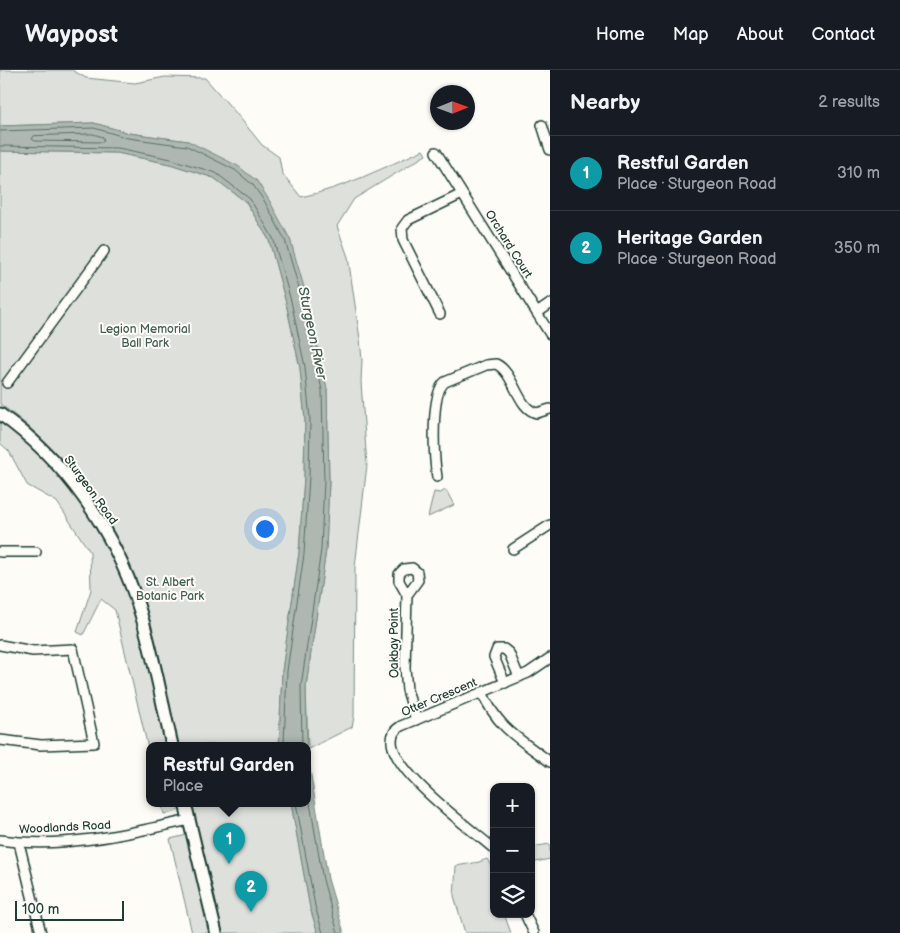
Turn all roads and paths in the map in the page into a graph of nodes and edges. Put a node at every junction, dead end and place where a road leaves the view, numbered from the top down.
1 (542, 125) dead end
2 (550, 150) edge
3 (436, 152) dead end
4 (462, 194) junction
5 (104, 252) dead end
6 (550, 304) edge
7 (537, 313) junction
8 (440, 314) dead end
9 (550, 334) edge
10 (7, 383) dead end
11 (550, 409) edge
12 (0, 414) edge
13 (437, 477) dead end
14 (550, 525) edge
15 (513, 549) dead end
16 (0, 552) edge
17 (36, 552) dead end
18 (407, 596) dead end
19 (0, 645) edge
20 (550, 658) edge
21 (519, 677) junction
22 (505, 683) junction
23 (482, 692) junction
24 (416, 720) junction
25 (0, 740) edge
26 (171, 742) edge
27 (550, 762) edge
28 (186, 807) edge
29 (189, 820) junction
30 (0, 840) edge
31 (20, 843) junction
32 (490, 846) edge
33 (527, 918) edge
34 (41, 933) edge
35 (216, 933) edge
36 (534, 933) edge

1 - 2 street
3 - 4 street, Orchard Court
4 - 7 street, Orchard Court
4 - 8 street
5 - 10 street
6 - 7 street
7 - 9 street, Orchard Court
11 - 13 street
12 - 26 main road, Sturgeon Road
14 - 15 street
16 - 17 street
18 - 24 street, Oakbay Point
19 - 25 street
20 - 21 street, Otter Crescent
21 - 22 street, Otter Crescent
21 - 22 street
22 - 23 street, Otter Crescent
23 - 24 street, Otter Crescent
23 - 27 street
24 - 32 street, Otter Crescent
28 - 29 main road
29 - 31 street, Woodlands Road
29 - 35 main road
30 - 31 street, Woodlands Road
31 - 34 street
33 - 36 street

